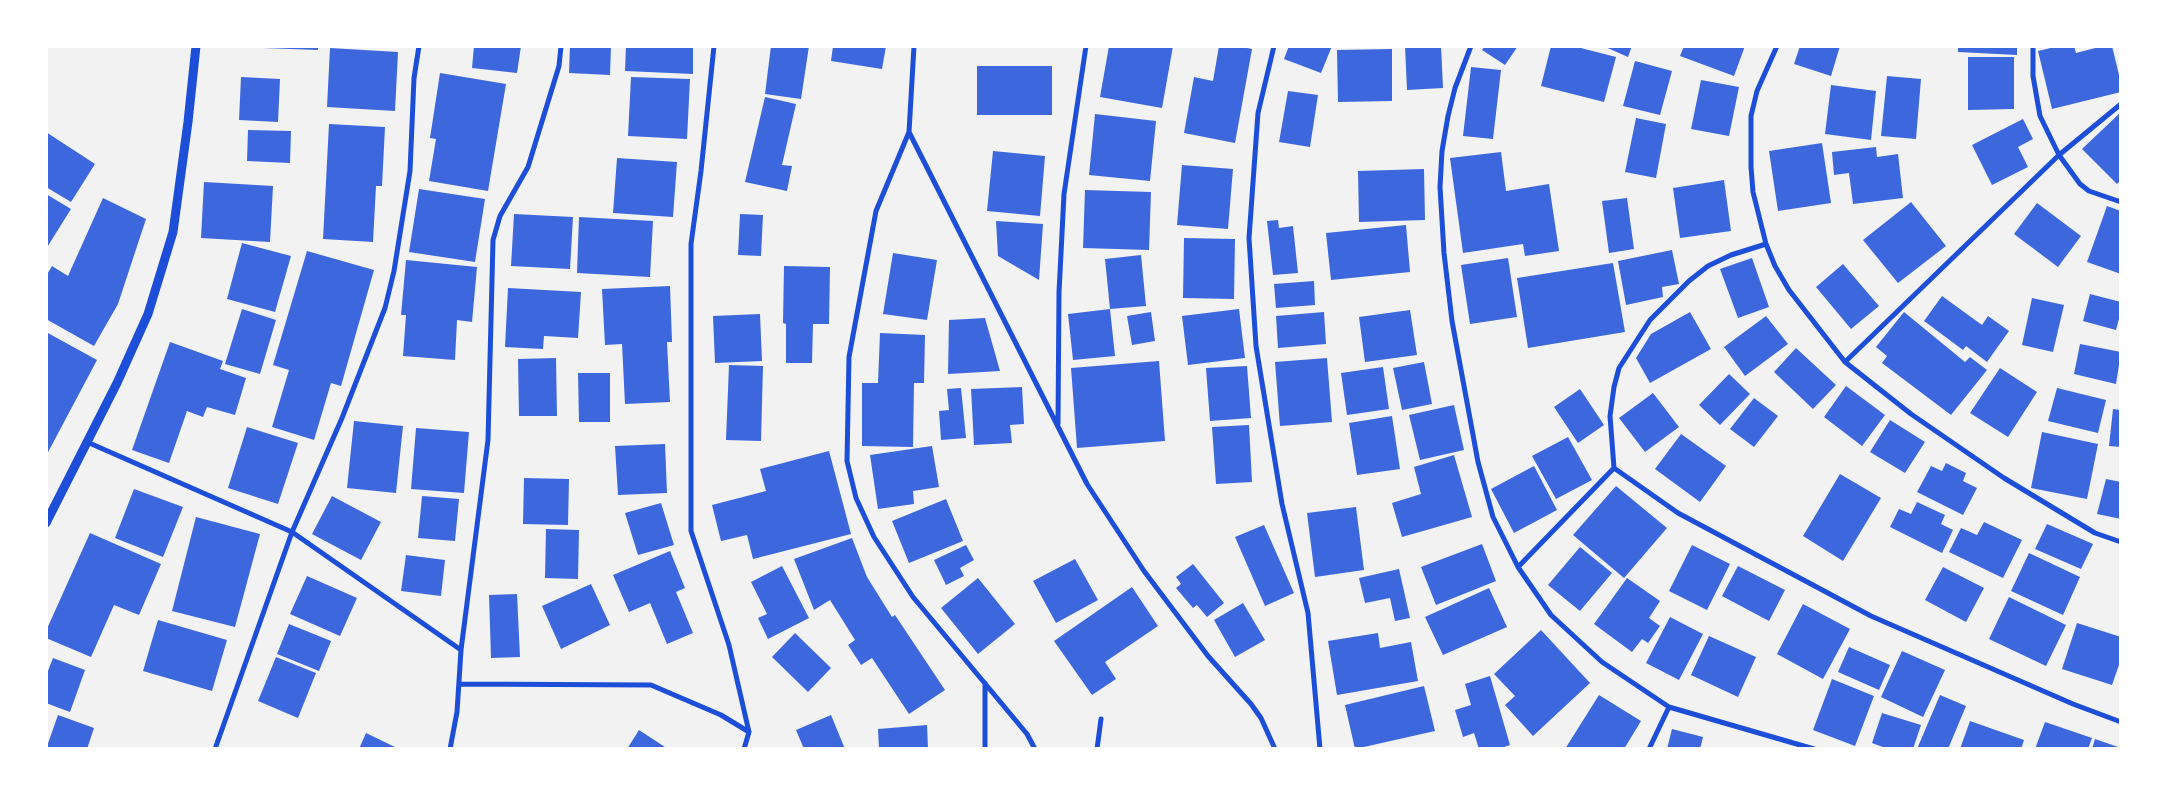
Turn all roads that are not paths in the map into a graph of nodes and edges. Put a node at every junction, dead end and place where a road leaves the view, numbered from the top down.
1 (196, 46) edge
2 (419, 46) edge
3 (561, 46) edge
4 (714, 46) edge
5 (914, 46) edge
6 (1086, 46) edge
7 (1274, 46) edge
8 (1471, 46) edge
9 (1777, 46) edge
10 (2033, 46) edge
11 (2121, 104) edge
12 (909, 132) junction
13 (2059, 155) junction
14 (2121, 202) edge
15 (1766, 244) junction
16 (1845, 362) junction
17 (1058, 427) junction
18 (87, 442) junction
19 (1614, 468) junction
20 (46, 523) edge
21 (292, 532) junction
22 (2121, 542) edge
23 (1518, 567) junction
24 (461, 650) junction
25 (985, 683) junction
26 (459, 684) junction
27 (1669, 707) junction
28 (1101, 719) dead end
29 (2121, 722) edge
30 (749, 732) junction
31 (215, 749) edge
32 (450, 749) edge
33 (744, 749) edge
34 (985, 749) edge
35 (1035, 749) edge
36 (1097, 749) edge
37 (1275, 749) edge
38 (1320, 749) edge
39 (1649, 749) edge
40 (1814, 749) edge

1 - 18 street
2 - 21 street
3 - 24 street
4 - 30 street
5 - 12 street
6 - 17 street
7 - 38 street
8 - 23 street
9 - 15 street
10 - 13 street
11 - 13 street
12 - 17 street
12 - 25 street
13 - 14 street
13 - 16 street
15 - 16 street
15 - 19 street
16 - 22 street
17 - 37 street
18 - 20 street
18 - 21 street
19 - 23 street
19 - 29 street
21 - 24 street
21 - 31 street
23 - 27 street
24 - 26 street
25 - 34 street
25 - 35 street
26 - 30 street
26 - 32 street
27 - 39 street
27 - 40 street
28 - 36 street
30 - 33 street

